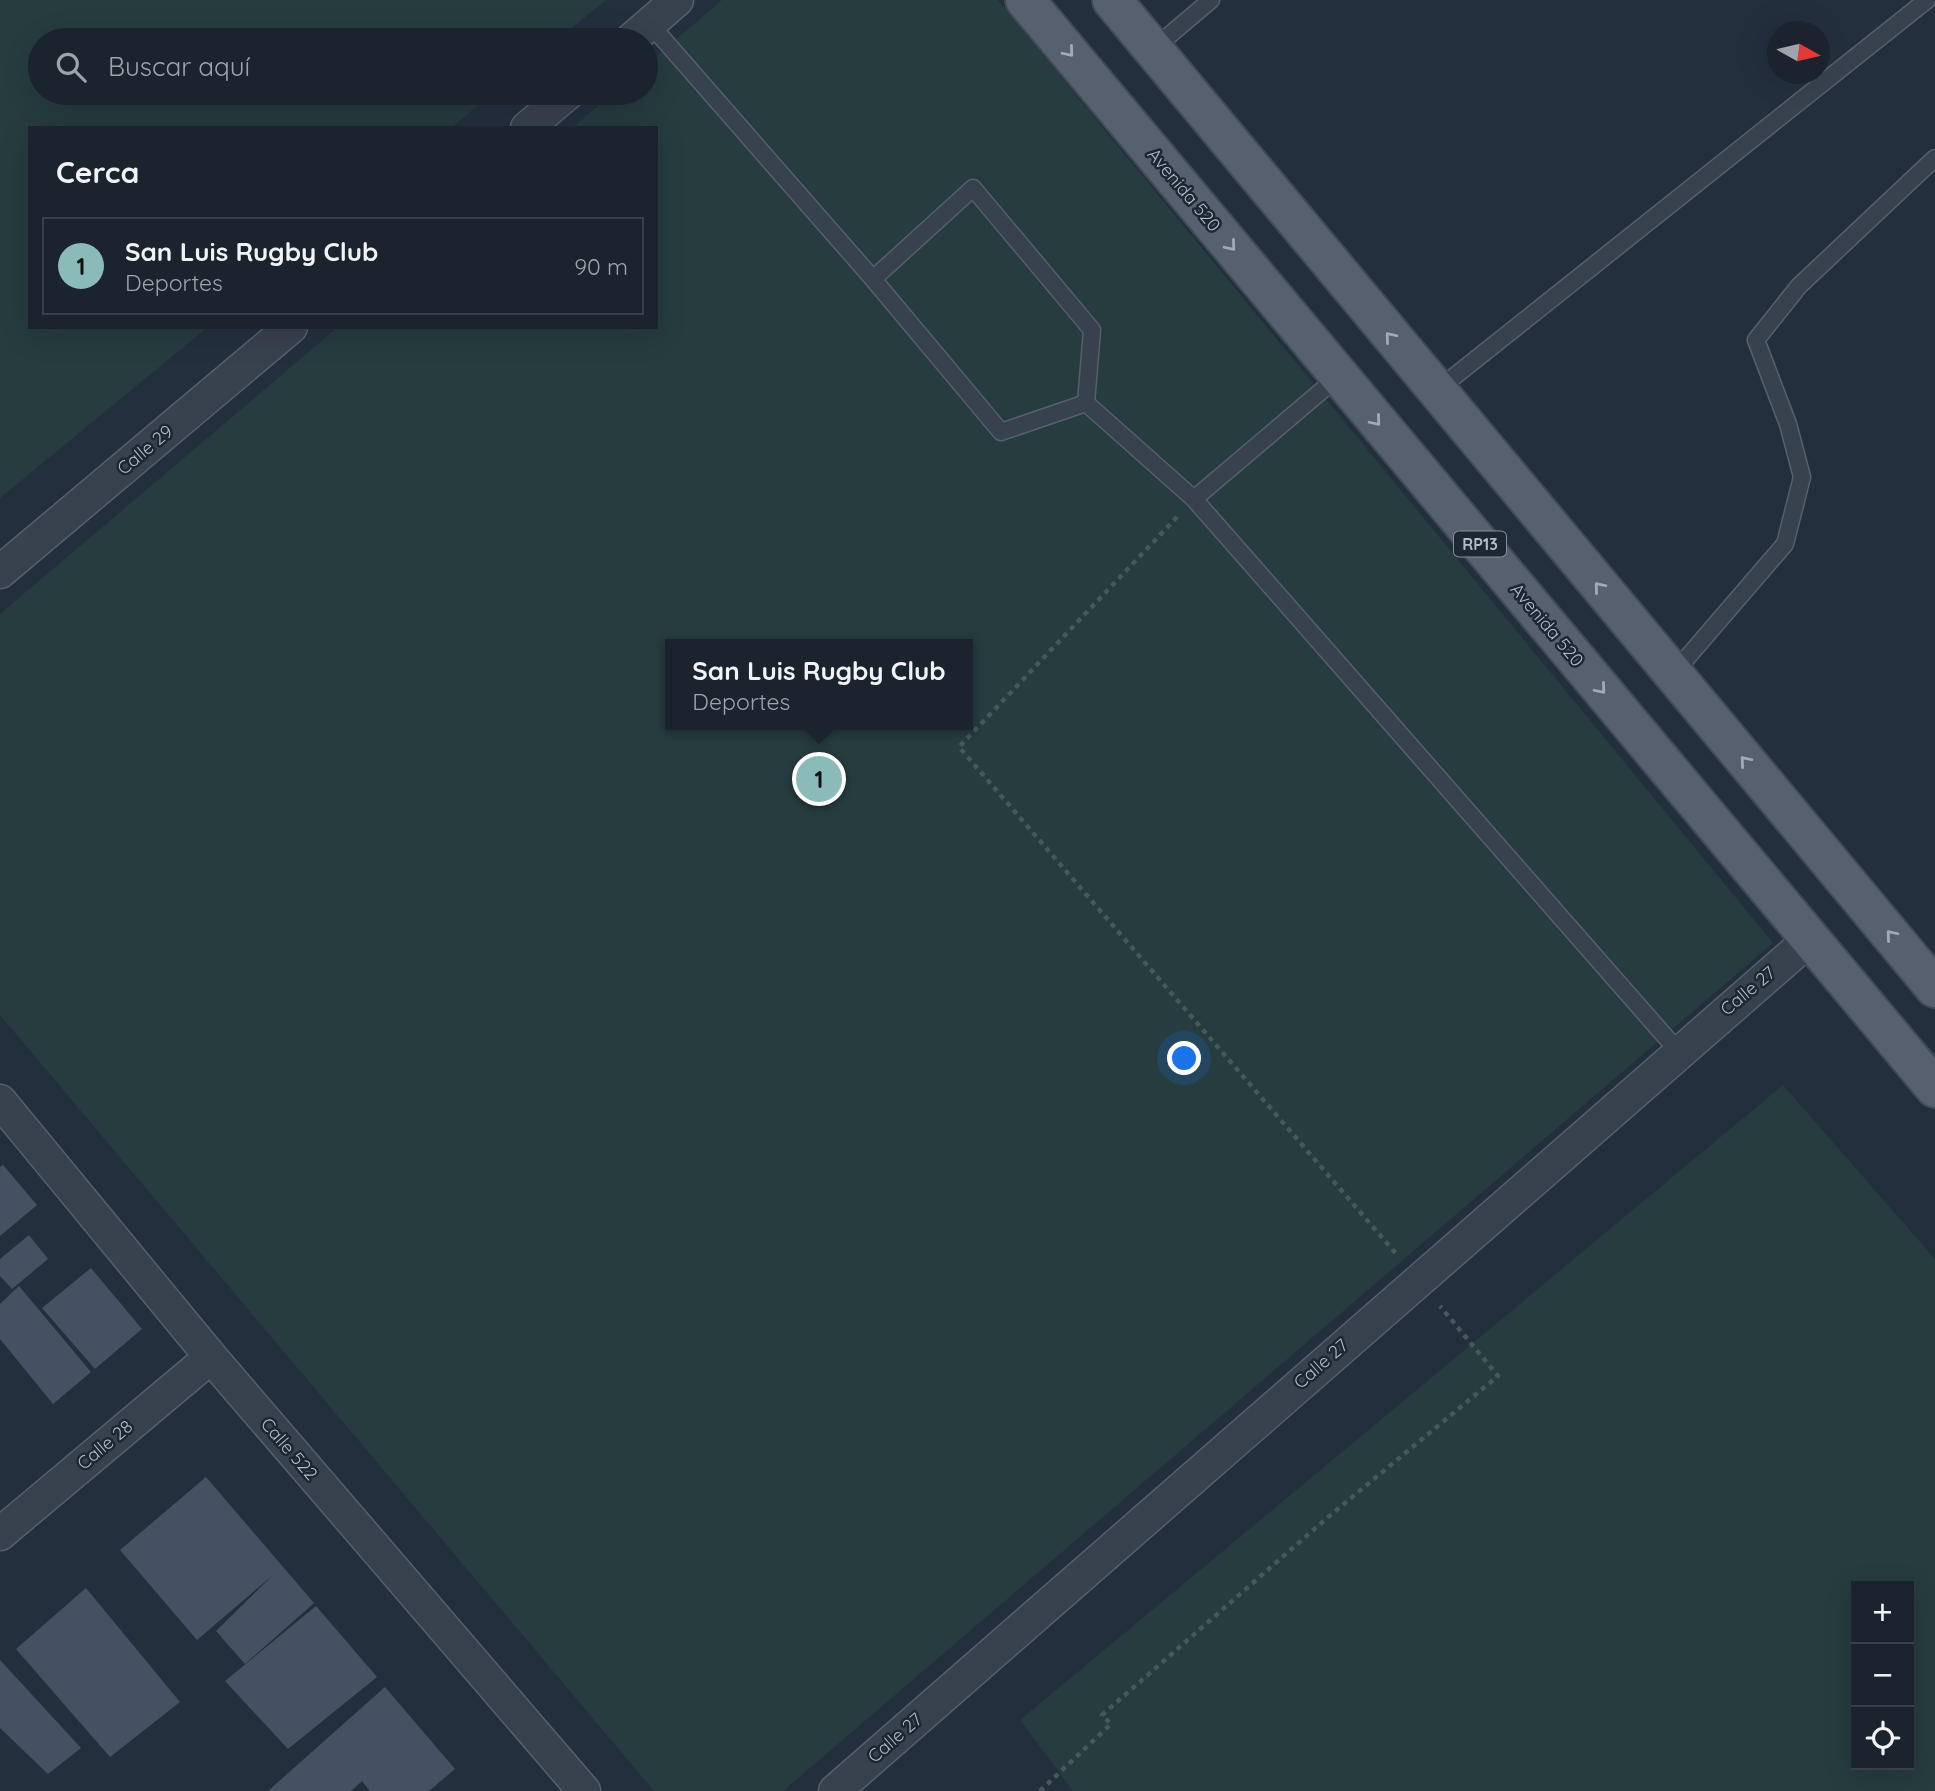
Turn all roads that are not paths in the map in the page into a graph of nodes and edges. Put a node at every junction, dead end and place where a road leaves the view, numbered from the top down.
1 (677, 0) edge
2 (1025, 0) edge
3 (1112, 0) edge
4 (1211, 0) edge
5 (1927, 0) edge
6 (645, 28) edge
7 (1153, 49) junction
8 (658, 51) edge
9 (554, 105) edge
10 (529, 126) edge
11 (1935, 159) edge
12 (873, 279) junction
13 (288, 329) edge
14 (1339, 376) junction
15 (1435, 391) junction
16 (1086, 403) junction
17 (1195, 499) junction
18 (0, 572) edge
19 (1673, 674) junction
20 (1810, 939) junction
21 (1935, 988) edge
22 (1678, 1051) junction
23 (1935, 1088) edge
24 (0, 1101) edge
25 (211, 1357) junction
26 (0, 1534) edge
27 (584, 1791) edge
28 (835, 1791) edge

1 - 6 street
2 -> 14 main road, Avenida 520 / RP13
3 - 7 main road
4 - 7 lane
5 - 15 lane
15 -> 7 main road
8 - 12 lane
9 - 10 street
11 - 19 lane
12 - 16 lane
12 - 16 lane
13 - 18 street, Calle 29
14 - 17 lane
14 -> 20 main road, Avenida 520 / RP13
19 -> 15 main road
16 - 17 lane
17 - 22 lane
21 -> 19 main road
20 - 22 street, Calle 27
20 - 23 main road, Avenida 520 / RP13
22 - 28 street, Calle 27
24 - 25 street, Calle 522
25 - 26 street, Calle 28
25 - 27 street, Calle 522

